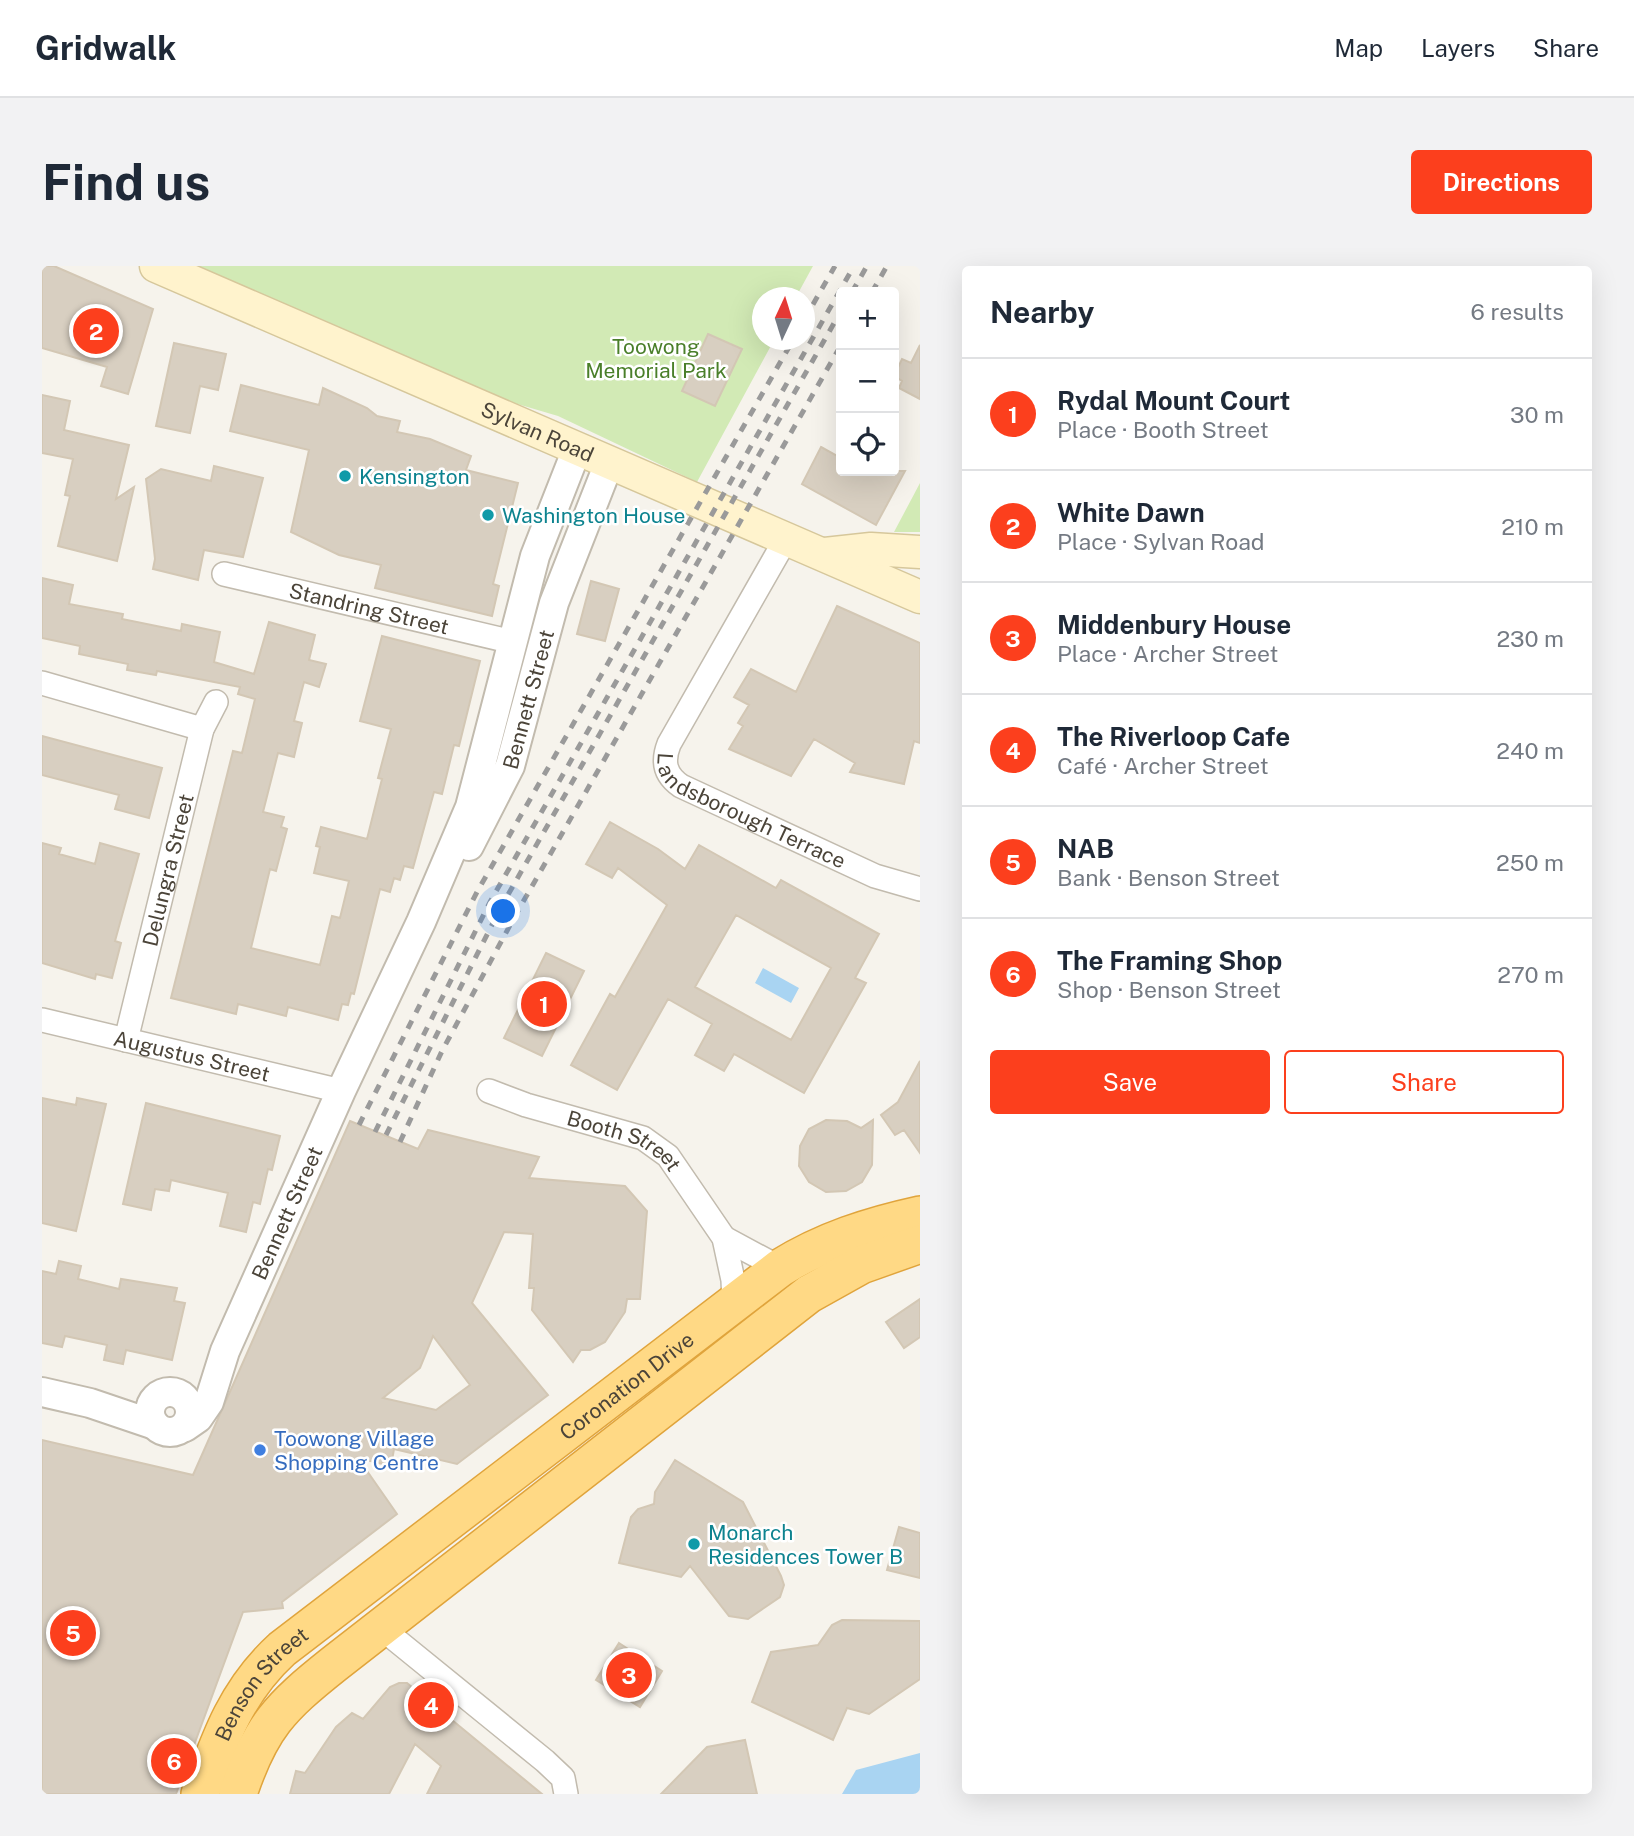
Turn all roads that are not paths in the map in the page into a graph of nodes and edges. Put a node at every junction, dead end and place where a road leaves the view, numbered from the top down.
1 (156, 266) edge
2 (577, 449) junction
3 (609, 463) junction
4 (787, 537) junction
5 (920, 552) edge
6 (824, 554) junction
7 (224, 575) dead end
8 (920, 597) edge
9 (513, 642) junction
10 (541, 648) junction
11 (42, 683) edge
12 (216, 702) dead end
13 (202, 729) junction
14 (920, 889) edge
15 (421, 922) junction
16 (42, 1020) edge
17 (126, 1040) junction
18 (341, 1091) junction
19 (489, 1091) dead end
20 (920, 1215) edge
21 (724, 1238) junction
22 (920, 1244) edge
23 (780, 1268) junction
24 (734, 1302) junction
25 (225, 1351) junction
26 (42, 1392) edge
27 (165, 1395) junction
28 (90, 1404) junction
29 (155, 1425) junction
30 (185, 1427) junction
31 (351, 1595) joint
32 (380, 1627) junction
33 (200, 1794) edge
34 (238, 1794) edge
35 (566, 1794) edge

1 - 2 main road, Sylvan Road
2 - 3 main road, Sylvan Road
2 - 9 street, Bennett Street
3 - 4 main road, Sylvan Road
3 - 10 street, Bennett Street
4 - 6 main road, Sylvan Road
4 - 14 street, Landsborough Terrace
5 - 6 main road
6 - 8 main road, Sylvan Road
7 - 9 street, Standring Street
9 - 10 street
9 - 15 street, Bennett Street
10 - 15 street, Bennett Street
11 - 13 street
12 - 13 street, Delungra Street
13 - 17 street, Delungra Street
15 - 18 street, Bennett Street
16 - 17 street, Augustus Street
17 - 18 street, Augustus Street
18 - 25 street, Bennett Street
19 - 21 street, Booth Street
20 - 23 highway, Coronation Drive
21 - 23 street, Booth Street
21 - 24 street, Booth Street
22 - 32 highway, Coronation Drive
23 - 24 highway, Coronation Drive
24 - 31 highway, Coronation Drive
25 - 27 street, Bennett Street
25 - 30 street, Bennett Street
26 - 28 street
27 - 28 street
27 - 29 street
27 - 30 street
28 - 29 street
29 - 30 street
31 - 33 highway, Benson Street
32 - 34 highway, Benson Street
32 - 35 street

